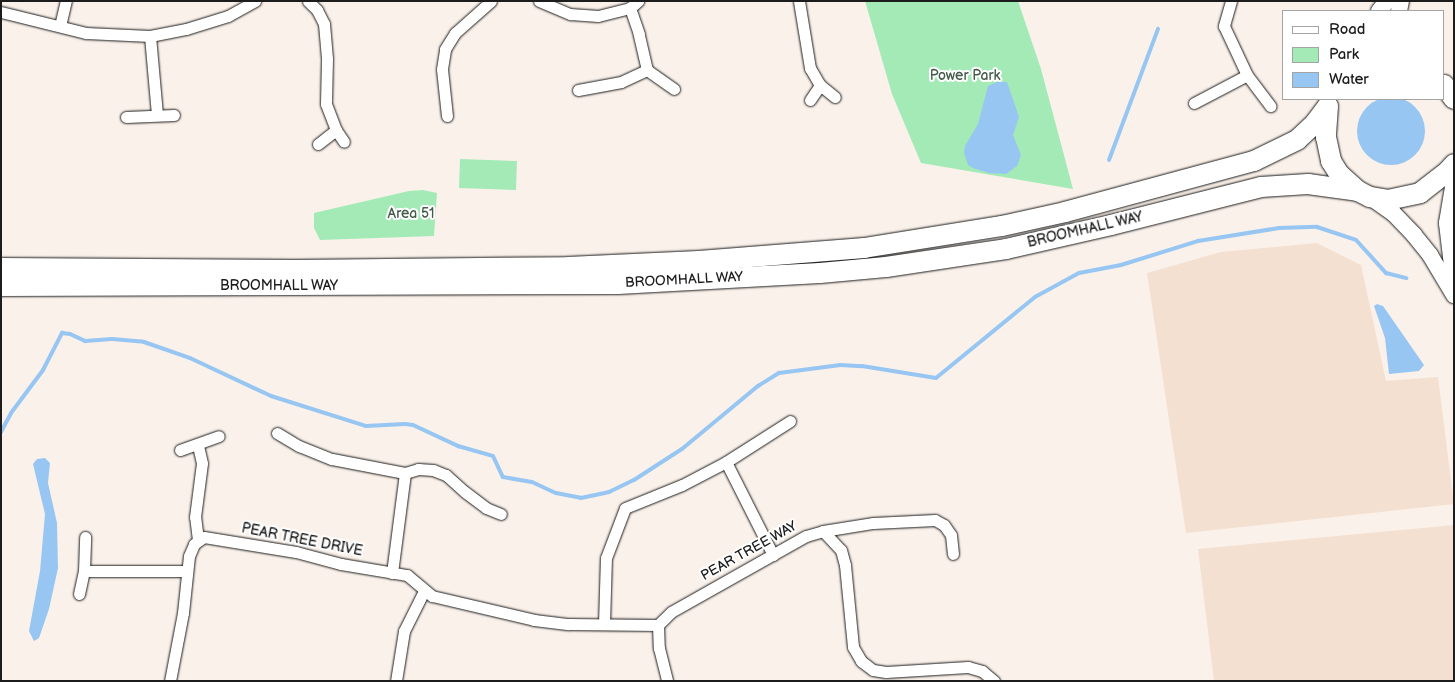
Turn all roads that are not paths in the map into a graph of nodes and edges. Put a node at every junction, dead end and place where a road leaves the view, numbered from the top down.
1 (66, 1) edge
2 (254, 1) edge
3 (308, 1) edge
4 (491, 1) edge
5 (539, 1) edge
6 (800, 1) edge
7 (1231, 1) edge
8 (634, 4) edge
9 (1, 12) edge
10 (60, 26) junction
11 (150, 36) junction
12 (647, 70) junction
13 (1247, 75) junction
14 (820, 85) junction
15 (1445, 86) edge
16 (674, 89) dead end
17 (578, 90) dead end
18 (834, 97) dead end
19 (1454, 99) edge
20 (810, 100) dead end
21 (1329, 102) edge
22 (1194, 103) dead end
23 (1270, 106) dead end
24 (174, 114) dead end
25 (157, 115) junction
26 (447, 116) dead end
27 (126, 117) dead end
28 (336, 130) junction
29 (344, 142) dead end
30 (318, 144) dead end
31 (1454, 164) edge
32 (1454, 181) edge
33 (1364, 194) junction
34 (1, 268) edge
35 (1454, 283) edge
36 (1, 286) edge
37 (1454, 295) edge
38 (790, 421) dead end
39 (277, 432) dead end
40 (218, 436) dead end
41 (198, 445) junction
42 (180, 450) dead end
43 (726, 462) junction
44 (405, 473) junction
45 (501, 514) dead end
46 (823, 531) junction
47 (85, 538) dead end
48 (198, 540) junction
49 (953, 554) dead end
50 (773, 555) junction
51 (84, 571) junction
52 (187, 571) junction
53 (392, 573) junction
54 (424, 591) junction
55 (79, 594) dead end
56 (604, 624) junction
57 (658, 625) junction
58 (170, 681) edge
59 (396, 681) edge
60 (667, 681) edge
61 (994, 681) edge

1 - 10 street
2 - 11 street
3 - 28 street
4 - 26 street
5 - 8 street
6 - 14 street
7 - 13 street
8 - 12 street
9 - 10 street
10 - 11 street
11 - 25 street
12 - 16 street
12 - 17 street
13 - 22 street
13 - 23 street
14 - 18 street
14 - 20 street
15 - 19 highway
21 - 33 highway
21 - 34 highway, BROOMHALL WAY
24 - 25 street
25 - 27 street
28 - 29 street
28 - 30 street
31 - 33 highway, BROOMHALL WAY
32 - 35 street
33 - 36 highway, BROOMHALL WAY
33 - 37 street
38 - 43 street
39 - 44 street
40 - 41 street
41 - 42 street
41 - 48 street
43 - 50 street
43 - 56 street
44 - 45 street
44 - 53 street
46 - 49 street, PEAR TREE WAY
46 - 50 street, PEAR TREE WAY
46 - 61 street
47 - 51 street
48 - 52 street
48 - 53 street, PEAR TREE DRIVE
50 - 57 street, PEAR TREE WAY
51 - 52 street
51 - 55 street
52 - 58 street
53 - 54 street, PEAR TREE DRIVE
54 - 56 street, PEAR TREE DRIVE
54 - 59 street
56 - 57 street, PEAR TREE DRIVE
57 - 60 street

